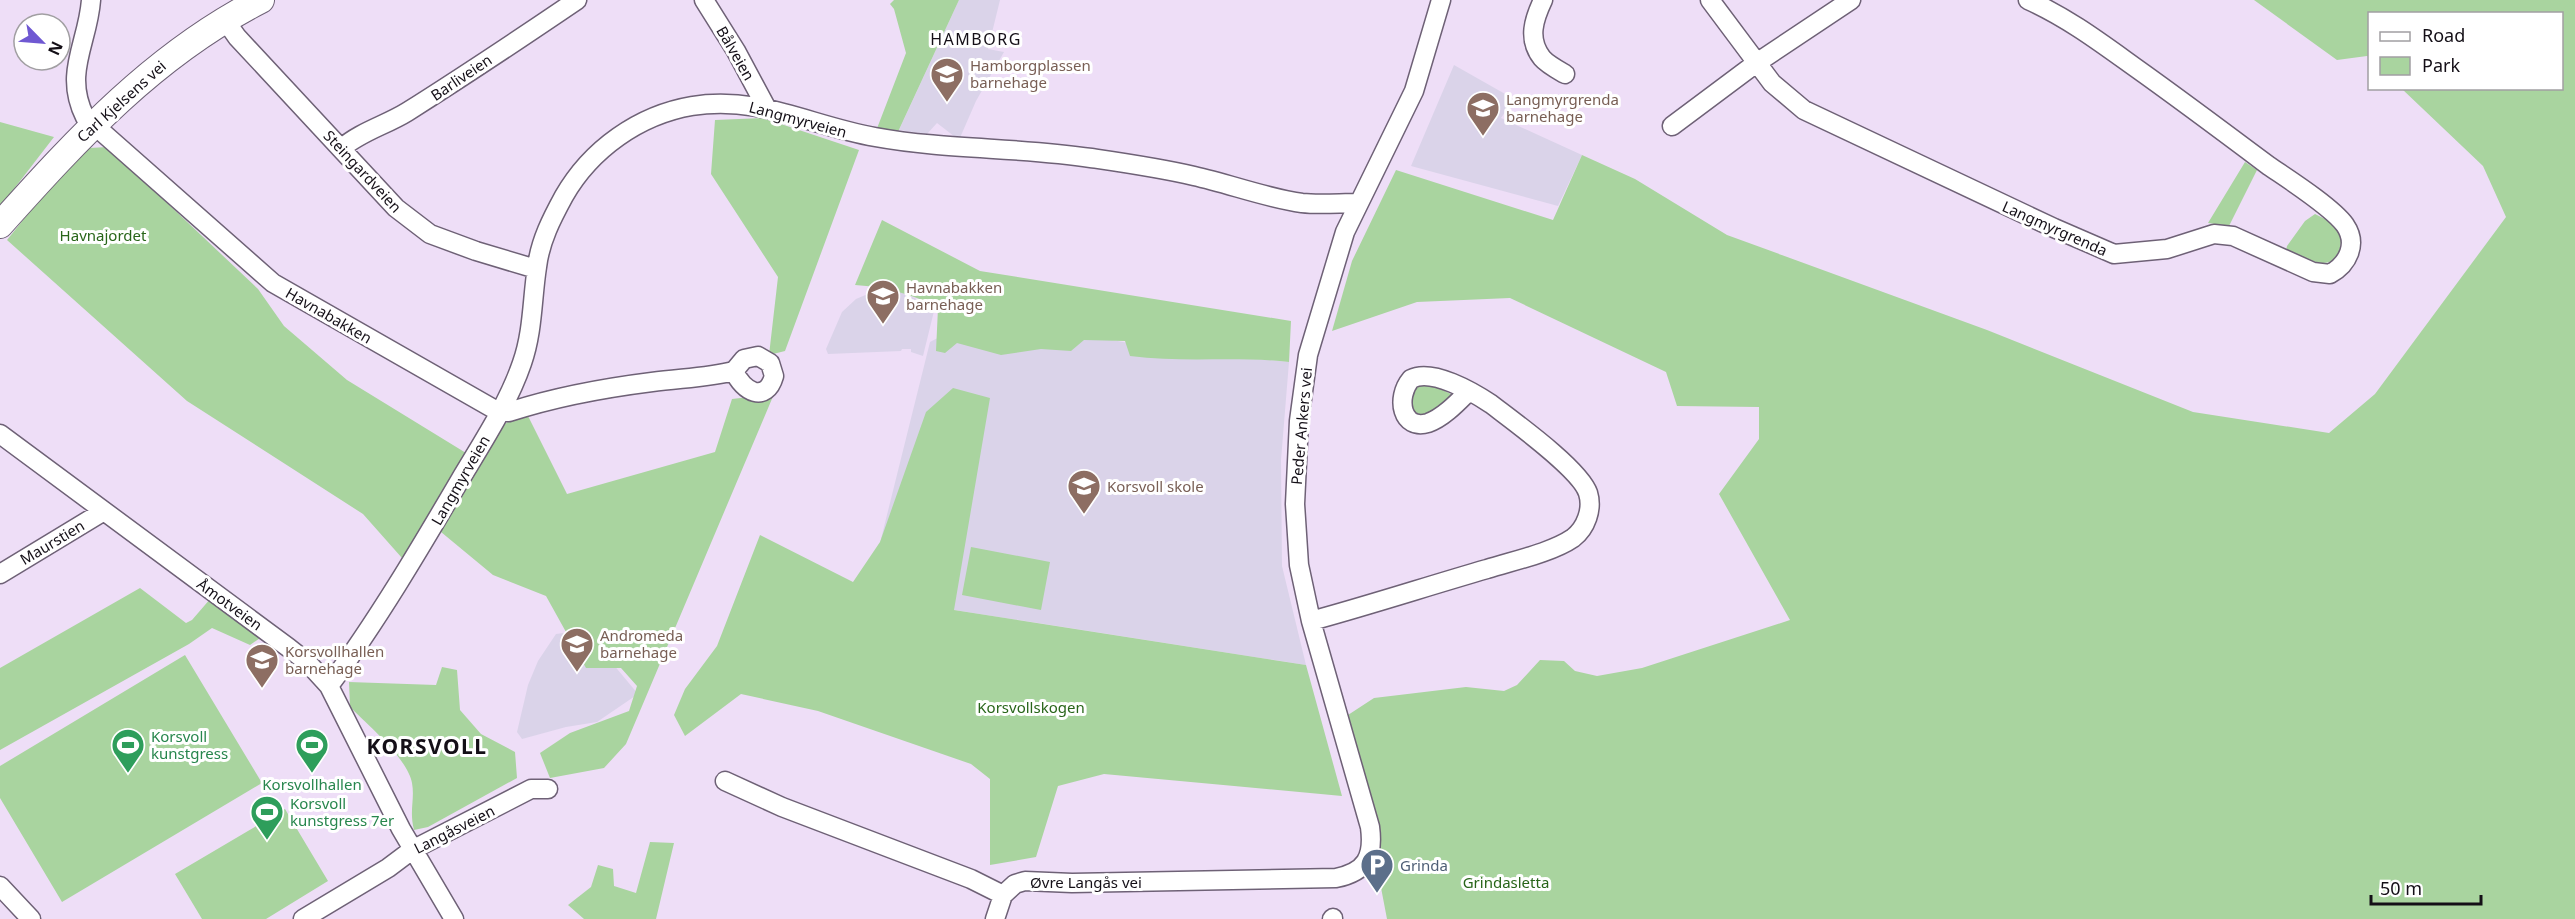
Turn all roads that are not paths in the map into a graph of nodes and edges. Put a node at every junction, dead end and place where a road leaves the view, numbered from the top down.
1 (91, 0) edge
2 (261, 0) edge
3 (577, 0) edge
4 (704, 0) edge
5 (1441, 0) edge
6 (1543, 0) edge
7 (1710, 0) edge
8 (1851, 0) edge
9 (2028, 0) edge
10 (225, 20) junction
11 (1755, 64) junction
12 (1565, 74) dead end
13 (766, 107) junction
14 (92, 125) junction
15 (1672, 126) dead end
16 (342, 148) junction
17 (1358, 203) junction
18 (0, 225) edge
19 (536, 269) junction
20 (734, 371) dead end
21 (1469, 391) dead end
22 (499, 412) junction
23 (0, 434) edge
24 (104, 511) junction
25 (0, 574) edge
26 (1311, 621) junction
27 (329, 686) junction
28 (725, 781) dead end
29 (548, 789) dead end
30 (412, 850) junction
31 (1362, 866) joint
32 (0, 886) edge
33 (1003, 895) junction
34 (31, 919) edge
35 (303, 919) edge
36 (454, 919) edge
37 (995, 919) edge

1 - 14 street, Havnabakken
2 - 10 main road, Carl Kjelsens vei
3 - 16 street, Barliveien
4 - 13 street, Bålveien
5 - 17 street, Peder Ankers vei
6 - 12 street
7 - 11 street, Langmyrgrenda
8 - 11 street
9 - 11 street, Langmyrgrenda
10 - 14 main road, Carl Kjelsens vei
10 - 16 street, Steingardveien
11 - 15 street
13 - 17 street, Langmyrveien
13 - 19 street, Langmyrveien
14 - 18 main road, Carl Kjelsens vei
14 - 22 street, Havnabakken
16 - 19 street, Steingardveien
17 - 26 street, Peder Ankers vei
19 - 22 street, Langmyrveien
20 - 22 street
21 - 26 street
22 - 27 street, Langmyrveien
23 - 24 street, Åmotveien
24 - 25 street, Maurstien
24 - 27 street, Åmotveien
26 - 31 street, Peder Ankers vei
27 - 30 street, Åmotveien
28 - 33 street
29 - 30 street, Langåsveien
30 - 35 street, Langåsveien
30 - 36 street, Åmotveien
31 - 33 street, Øvre Langås vei
32 - 34 street
33 - 37 street

